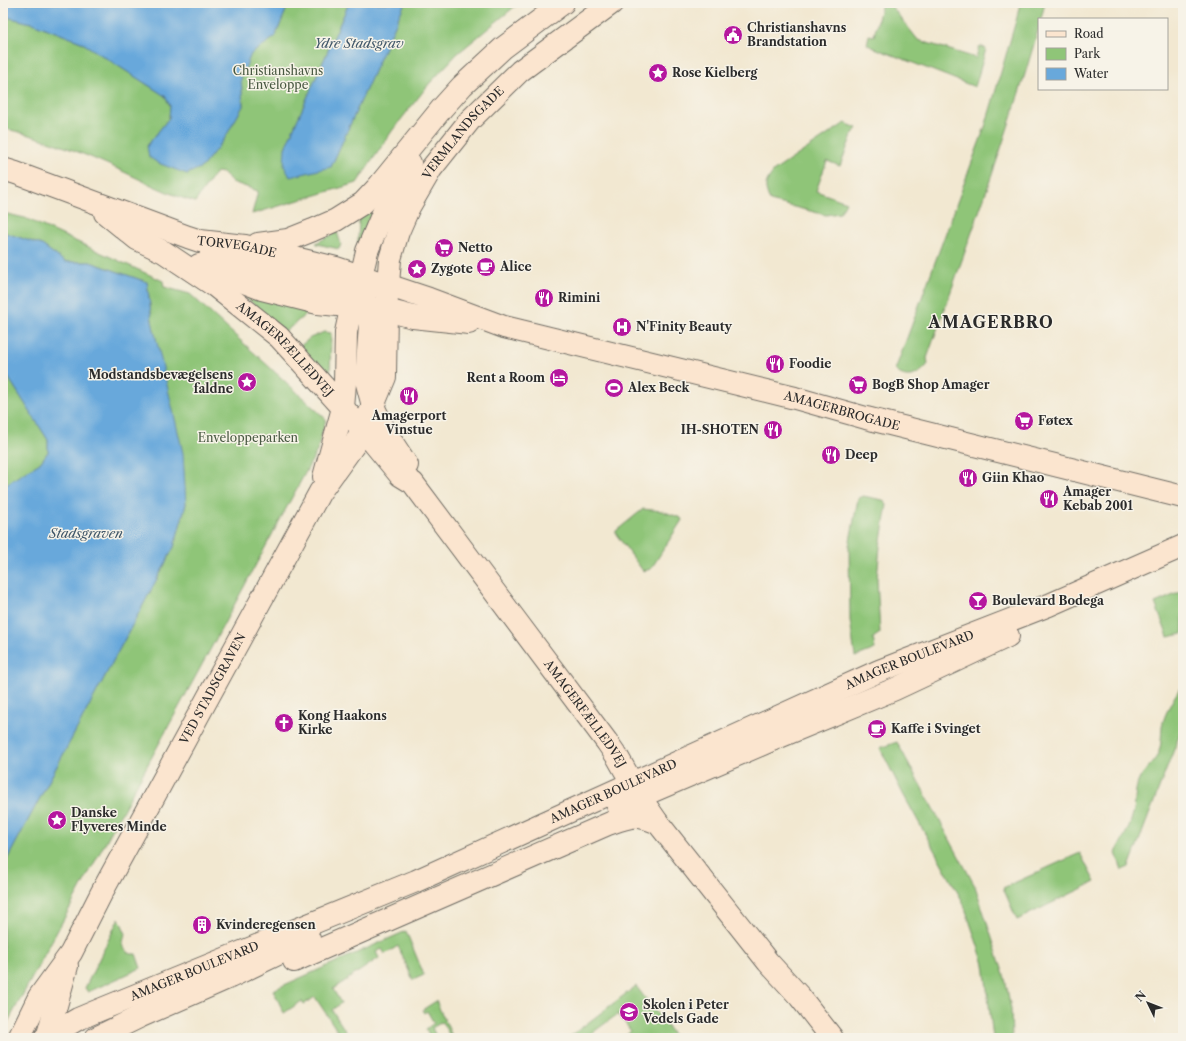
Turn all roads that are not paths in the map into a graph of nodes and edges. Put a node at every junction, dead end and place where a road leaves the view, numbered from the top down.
1 (563, 3) edge
2 (612, 3) edge
3 (443, 107) junction
4 (3, 169) edge
5 (89, 201) junction
6 (138, 239) junction
7 (245, 246) junction
8 (164, 252) junction
9 (368, 290) junction
10 (373, 406) junction
11 (343, 408) junction
12 (363, 430) junction
13 (413, 483) junction
14 (320, 492) junction
15 (1182, 497) edge
16 (1183, 546) edge
17 (1183, 558) edge
18 (636, 791) junction
19 (658, 824) junction
20 (71, 953) junction
21 (230, 977) junction
22 (47, 1037) edge
23 (19, 1038) edge
24 (96, 1038) edge
25 (832, 1038) edge

1 - 3 street, VERMLANDSGADE
2 - 9 street, VERMLANDSGADE
3 - 7 street, VERMLANDSGADE
3 - 9 street, VERMLANDSGADE
4 - 5 street, TORVEGADE
5 - 6 street, TORVEGADE
5 - 7 street, TORVEGADE
6 - 8 street, AMAGERFÆLLEDVEJ
6 - 9 street
7 - 9 street, TORVEGADE
8 - 9 street, TORVEGADE
8 - 11 street, AMAGERFÆLLEDVEJ
9 - 10 street, VED STADSGRAVEN
9 - 11 street
9 - 15 street, AMAGERBROGADE
10 - 12 street, VED STADSGRAVEN
10 - 13 street, AMAGERFÆLLEDVEJ
11 - 12 street, AMAGERFÆLLEDVEJ
11 - 14 street
12 - 13 street, AMAGERFÆLLEDVEJ
12 - 14 street, VED STADSGRAVEN
13 - 18 street, AMAGERFÆLLEDVEJ
14 - 20 street, VED STADSGRAVEN
16 - 18 street, AMAGER BOULEVARD
17 - 18 street, AMAGER BOULEVARD
18 - 19 street, AMAGERFÆLLEDVEJ
18 - 21 street, AMAGER BOULEVARD
18 - 22 street, AMAGER BOULEVARD
19 - 21 street
19 - 25 street, AMAGERFÆLLEDVEJ
20 - 22 street, VED STADSGRAVEN
20 - 23 street, VED STADSGRAVEN
21 - 24 street, AMAGER BOULEVARD

